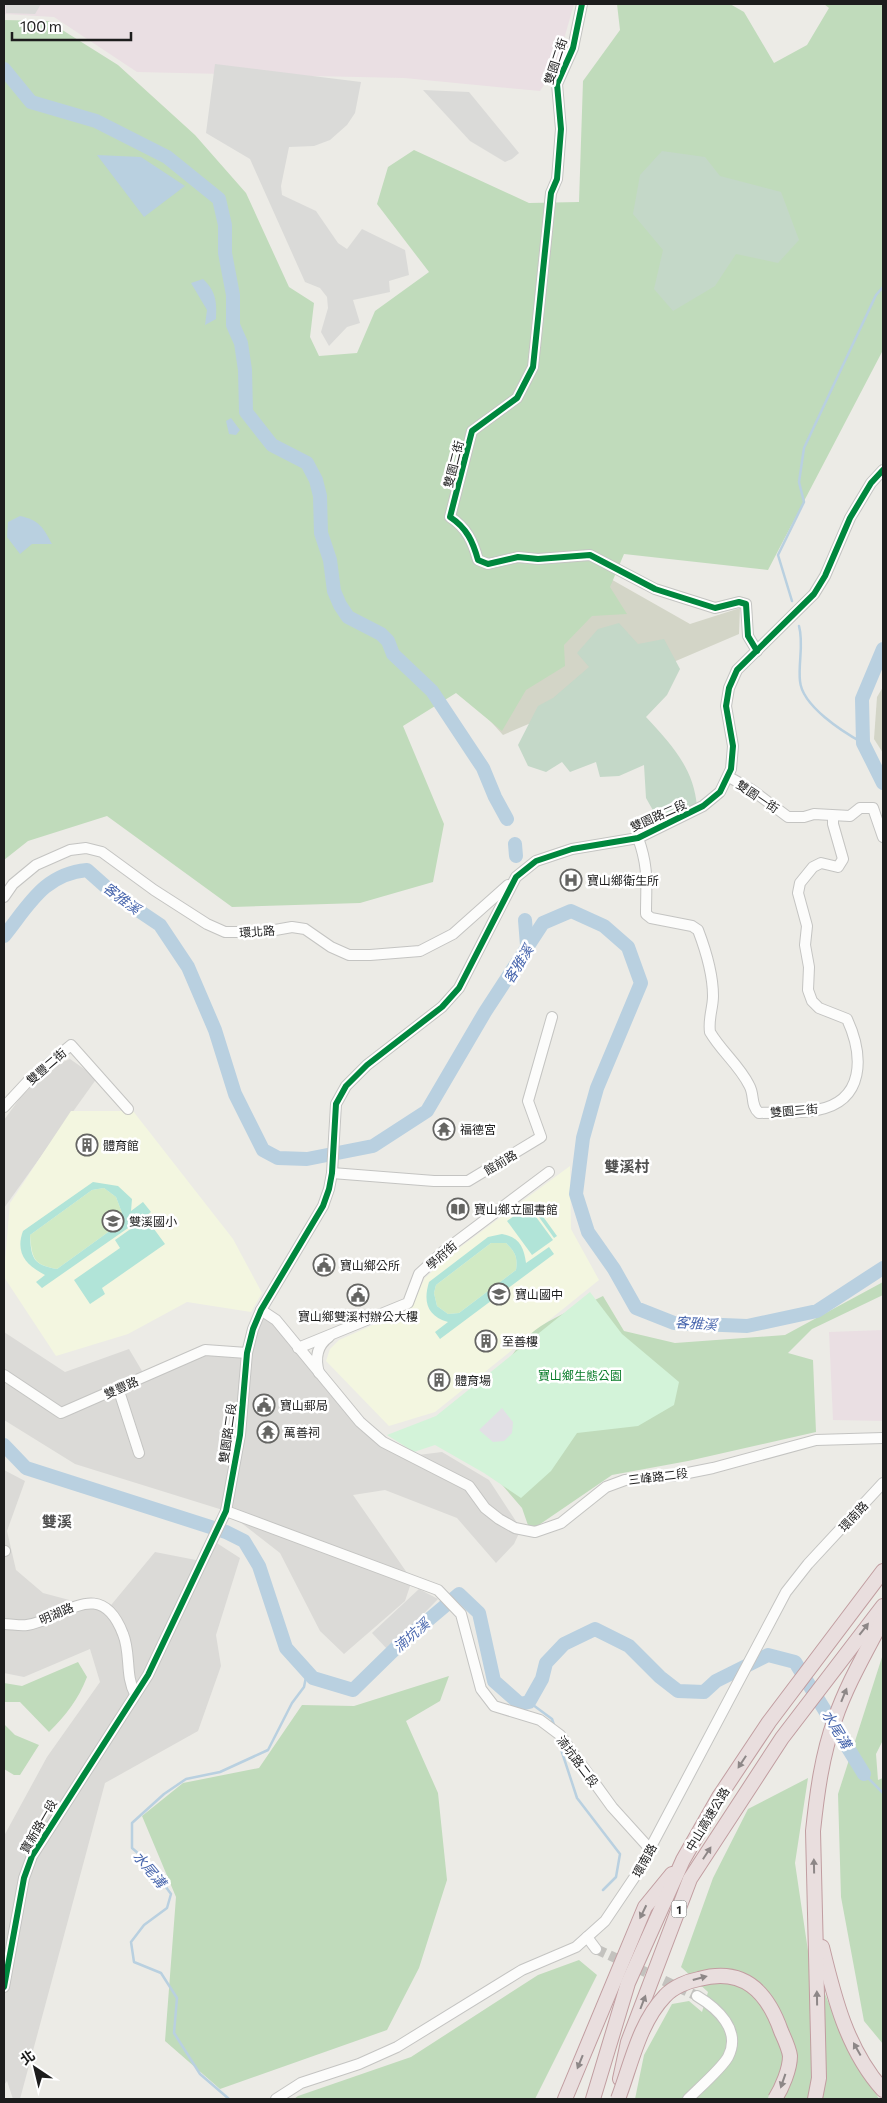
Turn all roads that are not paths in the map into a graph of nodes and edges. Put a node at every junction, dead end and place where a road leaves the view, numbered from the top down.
1 (582, 4) edge
2 (883, 470) edge
3 (756, 651) junction
4 (729, 776) junction
5 (833, 816) junction
6 (883, 837) edge
7 (638, 838) junction
8 (516, 877) junction
9 (4, 897) edge
10 (552, 1017) dead end
11 (4, 1107) edge
12 (128, 1109) dead end
13 (549, 1172) dead end
14 (332, 1173) junction
15 (261, 1310) junction
16 (337, 1332) junction
17 (298, 1348) junction
18 (247, 1353) junction
19 (4, 1375) edge
20 (321, 1376) junction
21 (118, 1388) junction
22 (883, 1438) edge
23 (139, 1453) dead end
24 (883, 1484) edge
25 (226, 1511) junction
26 (883, 1571) edge
27 (883, 1606) edge
28 (883, 1619) edge
29 (4, 1624) edge
30 (135, 1694) junction
31 (650, 1849) junction
32 (683, 1860) junction
33 (814, 1914) junction
34 (587, 1937) junction
35 (596, 1950) tunnel mouth
36 (4, 1987) edge
37 (696, 1996) tunnel mouth
38 (883, 2090) edge
39 (276, 2099) edge
40 (565, 2099) edge
41 (592, 2099) edge
42 (617, 2099) edge
43 (688, 2099) edge
44 (775, 2099) edge
45 (815, 2099) edge

1 - 3 street, 雙園二街
2 - 3 street, 雙園路二段
3 - 4 street, 雙園路二段
4 - 5 street, 雙園一街
4 - 7 street, 雙園路二段
5 - 6 street, 雙園一街
5 - 7 street, 雙園三街
7 - 8 street, 雙園路二段
8 - 9 street, 環北路
8 - 14 street, 雙園路二段
10 - 14 street, 館前路
11 - 12 street, 雙豐二街
13 - 16 street, 學府街
14 - 15 street, 雙園路二段
15 - 17 street, 三峰路二段
15 - 18 street, 雙園路二段
16 - 17 street, 學府街
16 - 20 street, 學府街
17 - 20 street, 三峰路二段
18 - 21 street, 雙豐路
18 - 25 street, 雙園路二段
19 - 21 street, 雙豐路
20 - 22 street, 三峰路二段
21 - 23 street
24 - 31 street, 環南路
25 - 30 street, 雙園路二段
25 - 31 street, 湳坑路二段
26 -> 32 highway, 中山高速公路 / 1
42 -> 27 highway, 中山高速公路 / 1
33 -> 28 highway
29 - 30 street, 明湖路
30 - 36 street, 寶新路一段
31 - 34 street, 環南路
32 -> 40 highway
32 - 41 highway, 中山高速公路 / 1
38 -> 33 highway
45 -> 33 highway
34 - 35 street
34 - 39 street, 環南路
37 - 43 street
42 -> 44 highway, bridge

